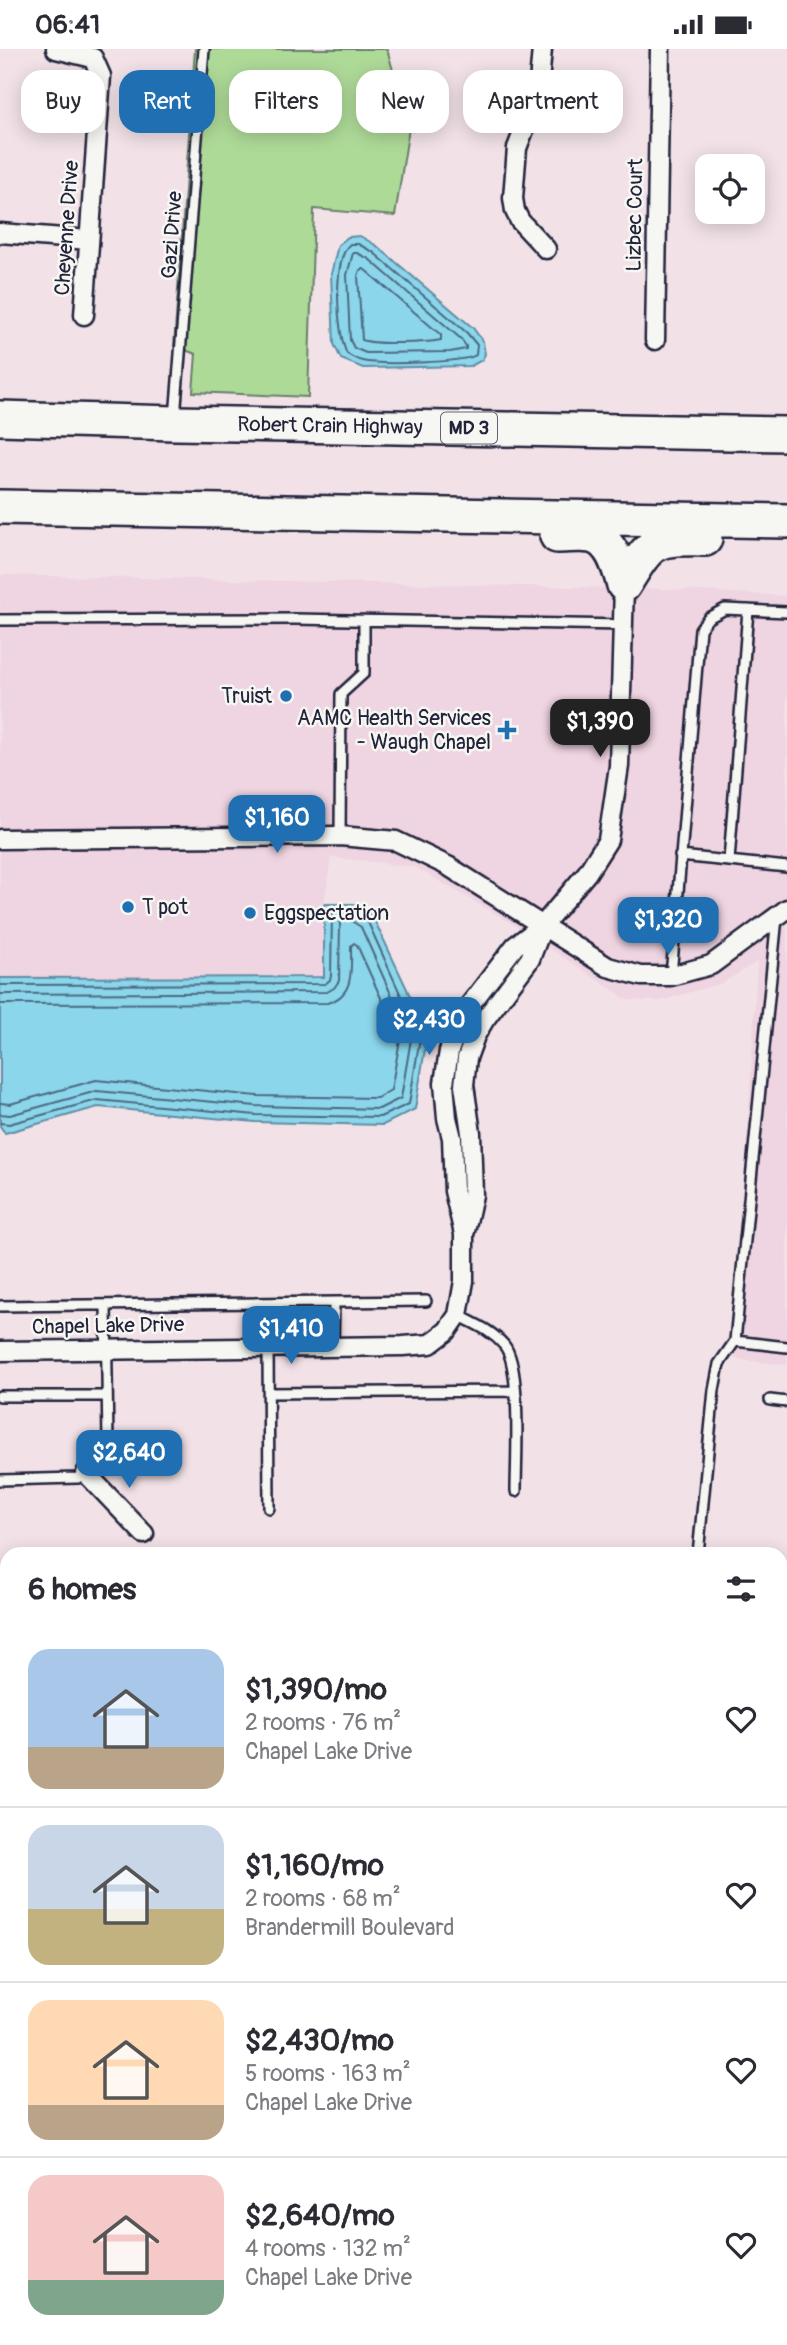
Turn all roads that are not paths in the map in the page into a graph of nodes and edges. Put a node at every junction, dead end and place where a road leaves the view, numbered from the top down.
1 (56, 49) edge
2 (204, 49) edge
3 (542, 49) edge
4 (660, 49) edge
5 (0, 233) edge
6 (89, 240) junction
7 (546, 249) dead end
8 (84, 315) dead end
9 (655, 340) dead end
10 (0, 418) edge
11 (175, 423) junction
12 (787, 434) edge
13 (9, 508) edge
14 (221, 510) junction
15 (787, 521) edge
16 (787, 538) edge
17 (624, 585) junction
18 (748, 610) junction
19 (787, 612) edge
20 (0, 620) edge
21 (364, 621) junction
22 (624, 625) junction
23 (340, 836) junction
24 (0, 839) edge
25 (680, 856) junction
26 (729, 860) junction
27 (787, 867) edge
28 (782, 912) edge
29 (543, 925) junction
30 (671, 976) junction
31 (426, 1301) dead end
32 (334, 1303) junction
33 (106, 1305) junction
34 (0, 1306) edge
35 (458, 1315) junction
36 (735, 1341) junction
37 (333, 1346) junction
38 (268, 1347) junction
39 (787, 1347) edge
40 (108, 1348) junction
41 (0, 1351) edge
42 (515, 1391) junction
43 (269, 1393) junction
44 (0, 1396) edge
45 (107, 1396) junction
46 (770, 1401) dead end
47 (787, 1402) edge
48 (86, 1473) junction
49 (0, 1480) edge
50 (516, 1491) dead end
51 (269, 1508) dead end
52 (144, 1534) dead end
53 (699, 1547) edge

1 - 6 street, Cheyenne Drive
2 - 11 lane, Gazi Drive
3 - 7 street
4 - 9 street, Lizbec Court
5 - 6 street
6 - 8 street, Cheyenne Drive
10 - 11 highway, Robert Crain Highway / MD 3
11 - 12 highway, Robert Crain Highway / MD 3
13 - 14 highway
14 - 15 highway
14 - 17 highway
16 - 17 highway
17 - 22 street
18 - 19 lane
18 - 25 lane
18 - 26 lane
20 - 21 lane
21 - 22 lane
21 - 23 lane
22 - 29 street
23 - 24 street
23 - 29 street
25 - 26 lane
25 - 30 lane
26 - 27 lane
28 - 30 street
28 - 36 lane
29 - 30 street
29 - 35 street
31 - 32 lane
32 - 33 lane
32 - 37 lane
33 - 34 lane
33 - 40 lane
35 - 37 street, Chapel Lake Drive
35 - 42 lane
36 - 39 lane
36 - 53 lane
37 - 38 street, Chapel Lake Drive
38 - 40 street, Chapel Lake Drive
38 - 43 lane
40 - 41 street, Chapel Lake Drive
40 - 45 lane
42 - 43 lane
42 - 50 lane
43 - 51 lane
44 - 45 lane
45 - 48 lane
46 - 47 lane
48 - 49 lane
48 - 52 street

